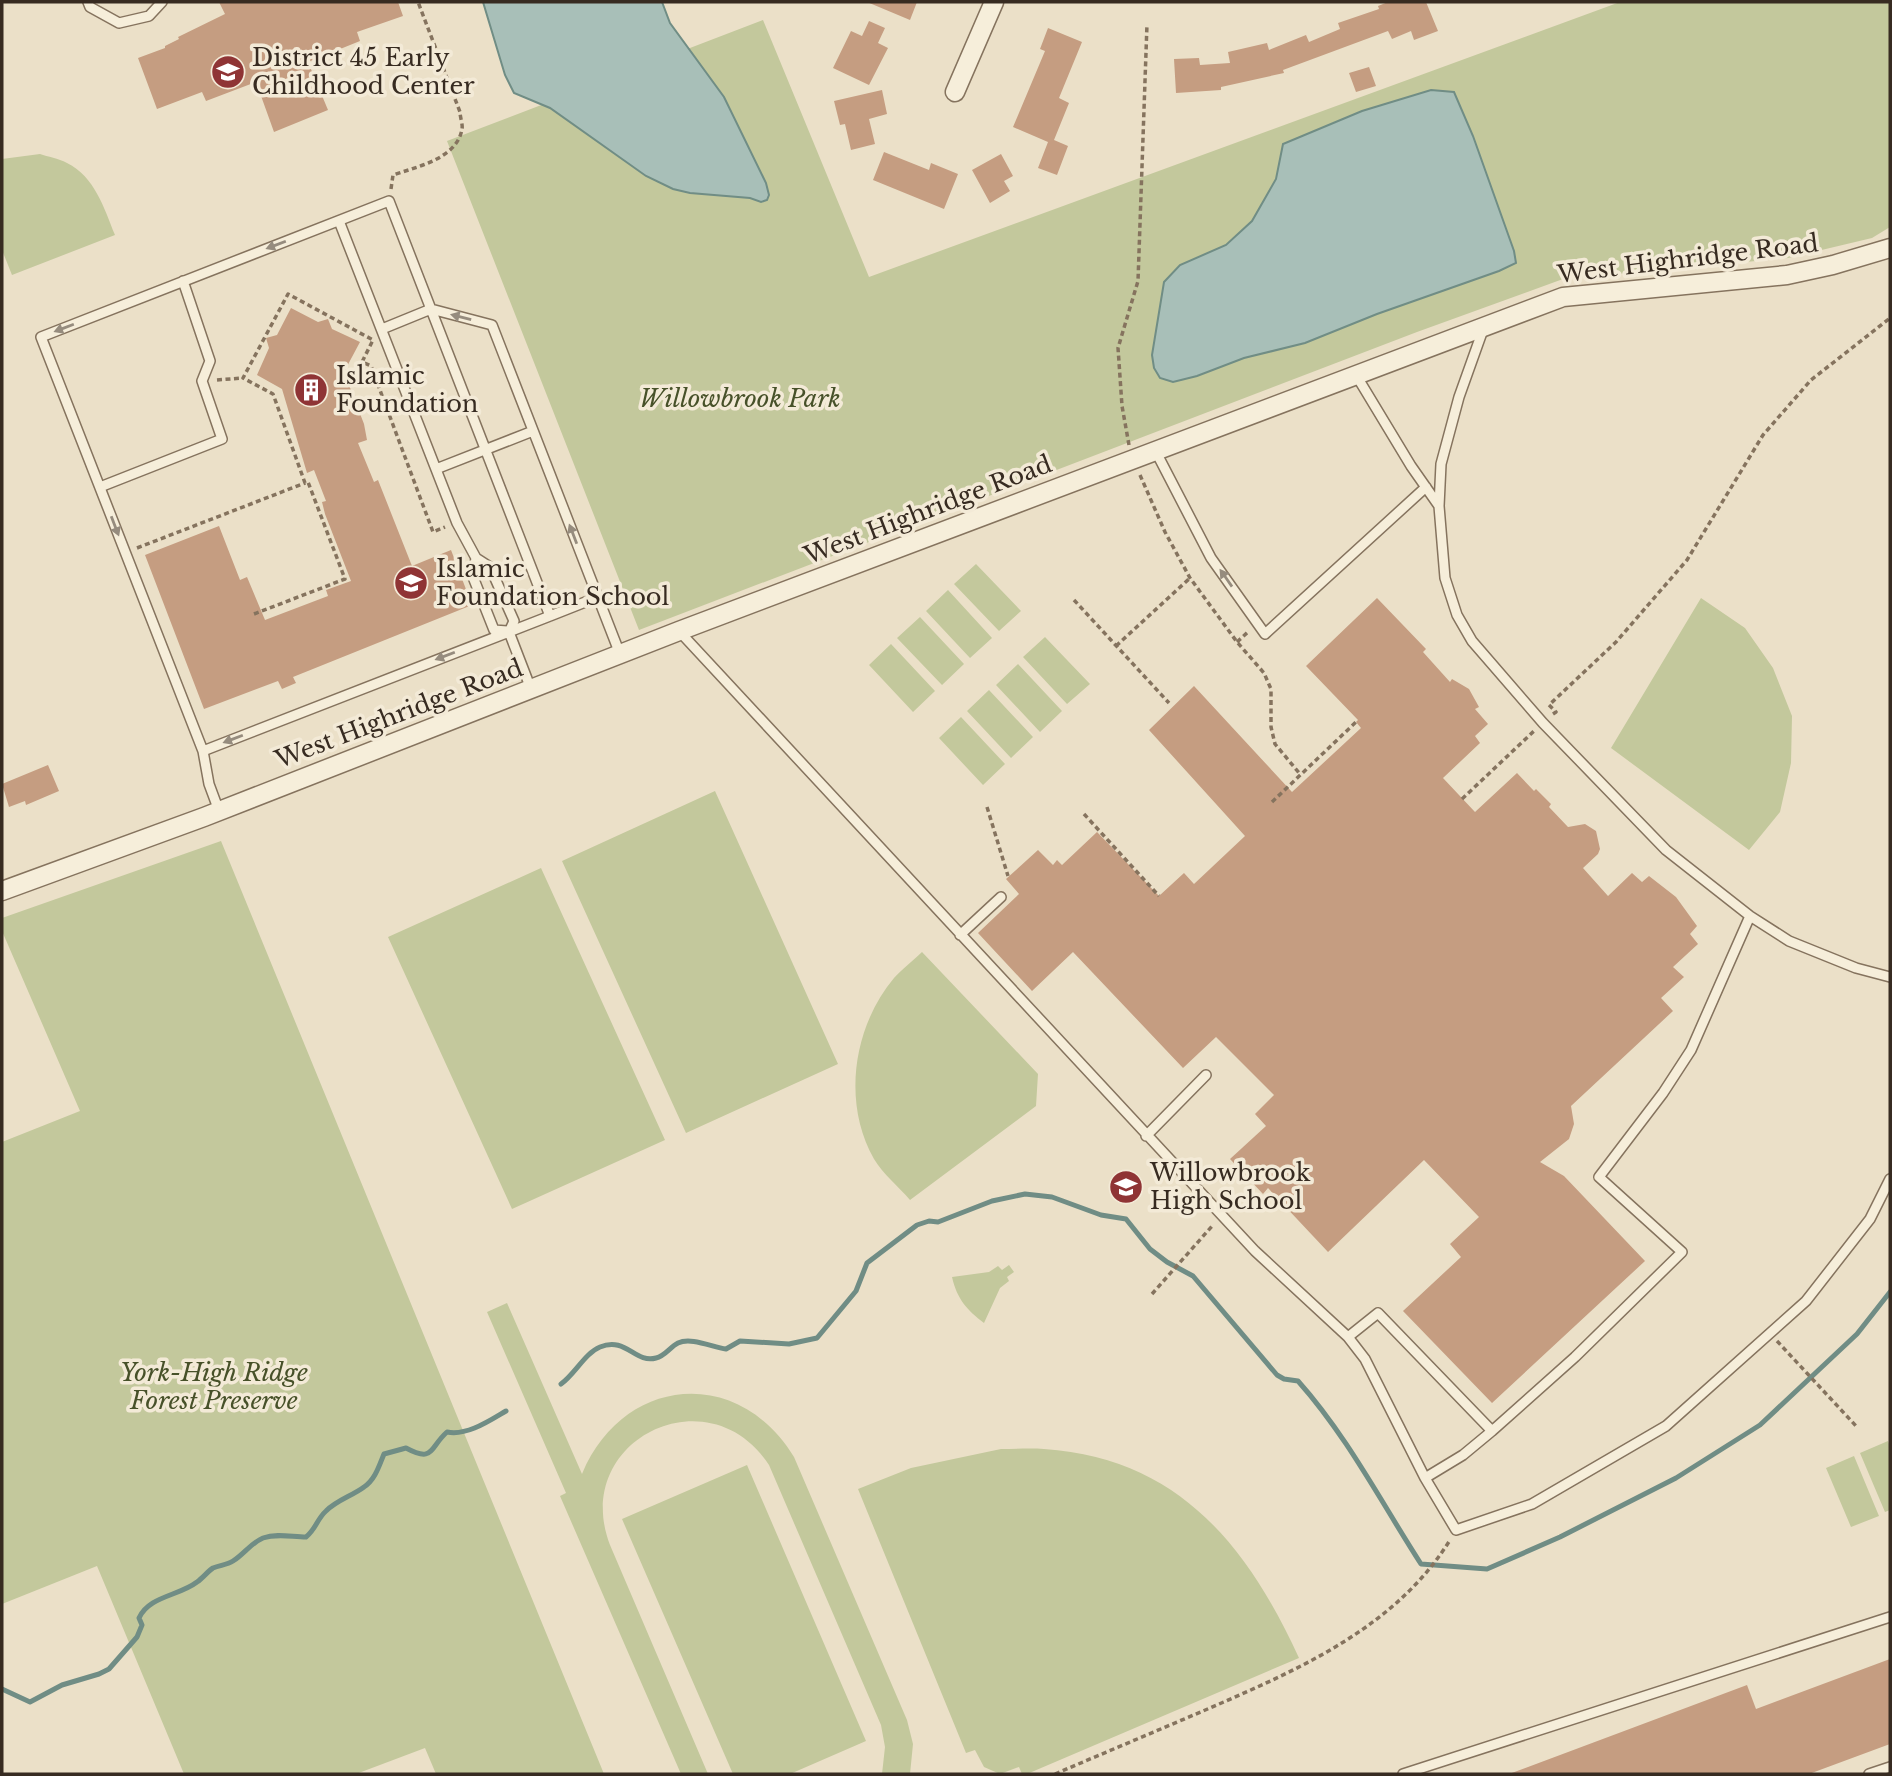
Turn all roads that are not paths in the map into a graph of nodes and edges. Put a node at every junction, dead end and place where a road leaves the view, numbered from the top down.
1 (88, 2) edge
2 (162, 2) edge
3 (994, 2) edge
4 (955, 92) dead end
5 (339, 220) junction
6 (1890, 248) edge
7 (183, 281) junction
8 (431, 309) junction
9 (1484, 325) junction
10 (382, 329) junction
11 (1355, 374) junction
12 (533, 431) junction
13 (486, 450) junction
14 (1155, 450) junction
15 (436, 469) junction
16 (100, 487) junction
17 (1426, 487) junction
18 (1439, 506) junction
19 (476, 558) junction
20 (598, 597) junction
21 (550, 616) junction
22 (679, 631) junction
23 (509, 632) junction
24 (620, 654) junction
25 (531, 689) junction
26 (203, 751) junction
27 (219, 811) junction
28 (2, 891) edge
29 (1001, 897) dead end
30 (1750, 916) junction
31 (960, 935) junction
32 (1890, 977) edge
33 (1206, 1075) dead end
34 (1146, 1136) junction
35 (1890, 1179) edge
36 (1348, 1337) junction
37 (1492, 1432) junction
38 (1425, 1478) junction
39 (1890, 1617) edge
40 (1890, 1768) edge
41 (1403, 1774) edge
42 (1870, 1774) edge

1 - 2 lane
3 - 4 street
5 -> 7 lane
5 - 8 lane
5 - 10 lane
6 - 9 street, West Highridge Road
7 - 16 lane
7 -> 16 lane
8 - 10 lane
12 -> 8 lane
8 - 13 lane
9 - 11 street, West Highridge Road
9 - 18 lane
10 - 15 lane
11 - 14 street, West Highridge Road
11 - 17 lane
12 - 13 lane
20 -> 12 lane
13 - 15 lane
13 - 21 lane
17 -> 14 lane
14 - 22 street, West Highridge Road
15 - 19 lane
16 -> 26 lane
17 - 18 lane
18 - 30 lane
19 - 23 lane
19 - 23 lane
20 - 21 lane
20 - 24 lane
21 - 23 lane
22 - 24 street, West Highridge Road
22 - 31 lane
23 - 25 lane
23 -> 26 lane
24 - 25 street, West Highridge Road
25 - 27 street, West Highridge Road
26 - 27 lane
27 - 28 street, West Highridge Road
29 - 31 lane
30 - 32 lane
30 - 37 lane
31 - 34 lane
33 - 34 lane
34 - 36 lane
35 - 38 lane
36 - 37 lane
36 - 38 lane
37 - 38 lane
39 - 41 lane
40 - 42 lane

